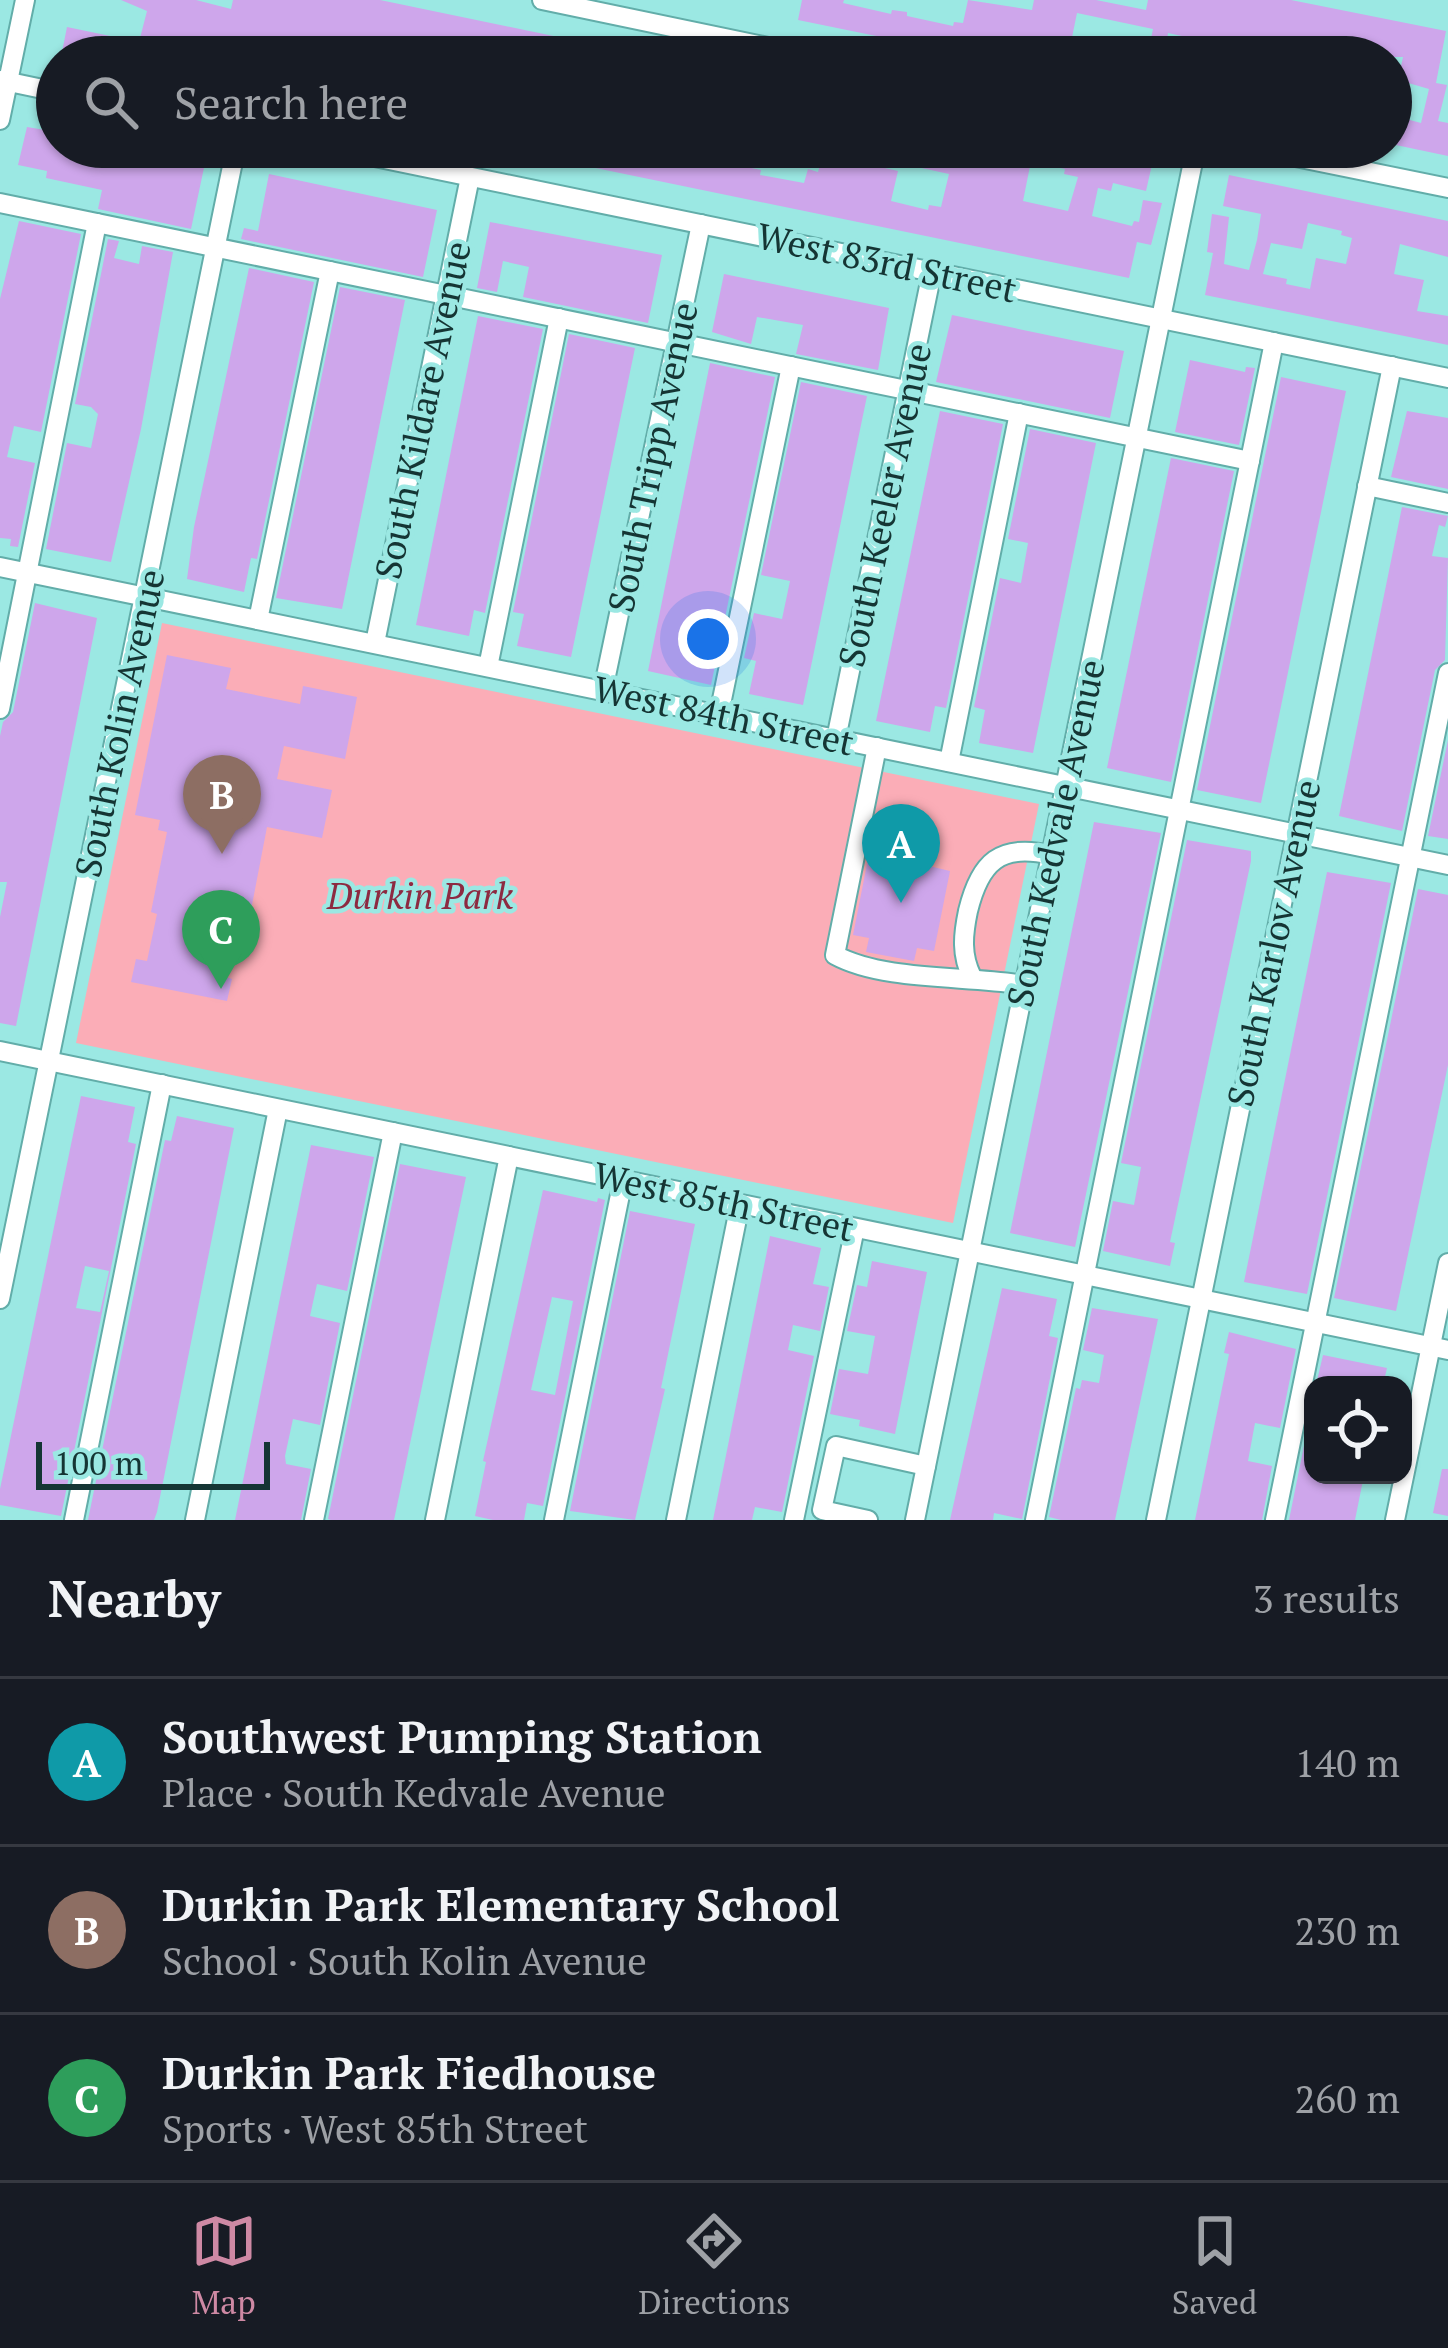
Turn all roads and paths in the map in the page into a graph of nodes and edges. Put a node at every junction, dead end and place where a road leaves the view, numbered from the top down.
1 (25, 0) edge
2 (542, 0) edge
3 (638, 10) edge
4 (736, 36) edge
5 (4, 81) edge
6 (36, 88) edge
7 (0, 120) edge
8 (232, 168) edge
9 (427, 168) edge
10 (1192, 168) edge
11 (1350, 168) edge
12 (470, 177) junction
13 (1448, 188) edge
14 (0, 203) edge
15 (97, 223) junction
16 (701, 224) junction
17 (215, 247) junction
18 (330, 271) junction
19 (932, 272) junction
20 (446, 295) junction
21 (559, 318) junction
22 (1160, 319) junction
23 (1274, 342) junction
24 (676, 343) junction
25 (790, 366) junction
26 (1392, 366) junction
27 (1448, 378) edge
28 (907, 389) junction
29 (1019, 413) junction
30 (1136, 438) junction
31 (1250, 461) junction
32 (1367, 486) junction
33 (1448, 502) edge
34 (0, 567) edge
35 (28, 573) junction
36 (145, 598) junction
37 (258, 620) junction
38 (375, 643) junction
39 (488, 667) junction
40 (1448, 673) edge
41 (603, 690) junction
42 (0, 709) edge
43 (719, 714) junction
44 (836, 739) junction
45 (877, 747) junction
46 (949, 762) junction
47 (1065, 786) junction
48 (1179, 809) junction
49 (1296, 833) junction
50 (1051, 855) junction
51 (1410, 857) junction
52 (1448, 866) edge
53 (972, 977) junction
54 (1024, 985) junction
55 (0, 1051) edge
56 (49, 1061) junction
57 (162, 1084) junction
58 (278, 1108) junction
59 (393, 1132) junction
60 (509, 1156) junction
61 (623, 1180) junction
62 (740, 1204) junction
63 (855, 1228) junction
64 (970, 1252) junction
65 (1448, 1263) edge
66 (1085, 1275) junction
67 (0, 1299) edge
68 (1201, 1299) junction
69 (1316, 1323) junction
70 (1440, 1348) edge
71 (926, 1466) junction
72 (74, 1520) edge
73 (195, 1520) edge
74 (314, 1520) edge
75 (435, 1520) edge
76 (554, 1520) edge
77 (676, 1520) edge
78 (794, 1520) edge
79 (868, 1520) edge
80 (915, 1520) edge
81 (1035, 1520) edge
82 (1156, 1520) edge
83 (1275, 1520) edge
84 (1395, 1520) edge

1 - 5 street
2 - 3 street
3 - 4 street
5 - 6 street
5 - 7 street
8 - 17 street, South Kolin Avenue
9 - 12 street, West 83rd Street
10 - 22 street, South Kedvale Avenue
11 - 13 street
12 - 16 street, West 83rd Street
12 - 20 street, South Kildare Avenue
14 - 15 street
15 - 17 street
15 - 35 street
16 - 19 street, West 83rd Street
16 - 24 street, South Tripp Avenue
17 - 18 street
17 - 36 street, South Kolin Avenue
18 - 20 street
18 - 37 street
19 - 22 street, West 83rd Street
19 - 28 street, South Keeler Avenue
20 - 21 street
20 - 38 street, South Kildare Avenue
21 - 24 street
21 - 39 street
22 - 23 street, West 83rd Street
22 - 30 street, South Kedvale Avenue
23 - 26 street, West 83rd Street
23 - 31 street
24 - 25 street
24 - 41 street, South Tripp Avenue
25 - 28 street
25 - 43 street
26 - 27 street, West 83rd Street
26 - 32 street, South Karlov Avenue
28 - 29 street
28 - 44 street, South Keeler Avenue
29 - 30 street
29 - 46 street
30 - 31 street
30 - 47 street, South Kedvale Avenue
31 - 48 street
32 - 33 street
32 - 49 street, South Karlov Avenue
34 - 35 street, West 84th Street
35 - 36 street, West 84th Street
35 - 42 street
36 - 37 street, West 84th Street
36 - 56 street, South Kolin Avenue
37 - 38 street, West 84th Street
38 - 39 street, West 84th Street
39 - 41 street, West 84th Street
40 - 51 street
41 - 43 street, West 84th Street
43 - 44 street, West 84th Street
44 - 45 street, West 84th Street
45 - 46 street, West 84th Street
45 - 53 street
46 - 47 street, West 84th Street
47 - 48 street, West 84th Street
47 - 50 street, South Kedvale Avenue
48 - 49 street, West 84th Street
48 - 66 street
49 - 51 street, West 84th Street
49 - 68 street, South Karlov Avenue
50 - 53 street
50 - 54 street, South Kedvale Avenue
51 - 52 street, West 84th Street
51 - 69 street
53 - 54 street
54 - 64 street, South Kedvale Avenue
55 - 56 street, West 85th Street
56 - 57 street, West 85th Street
56 - 67 street, South Kolin Avenue
57 - 58 street, West 85th Street
57 - 72 street
58 - 59 street, West 85th Street
58 - 73 street
59 - 60 street, West 85th Street
59 - 74 street
60 - 61 street, West 85th Street
60 - 75 street
61 - 62 street, West 85th Street
61 - 76 street
62 - 63 street, West 85th Street
62 - 77 street
63 - 64 street, West 85th Street
63 - 78 street
64 - 66 street, West 85th Street
64 - 71 street, South Kedvale Avenue
65 - 70 street
66 - 68 street, West 85th Street
66 - 81 street
68 - 69 street, West 85th Street
68 - 82 street, South Karlov Avenue
69 - 70 street, West 85th Street
69 - 83 street
70 - 84 street
71 - 79 street
71 - 80 street, South Kedvale Avenue

